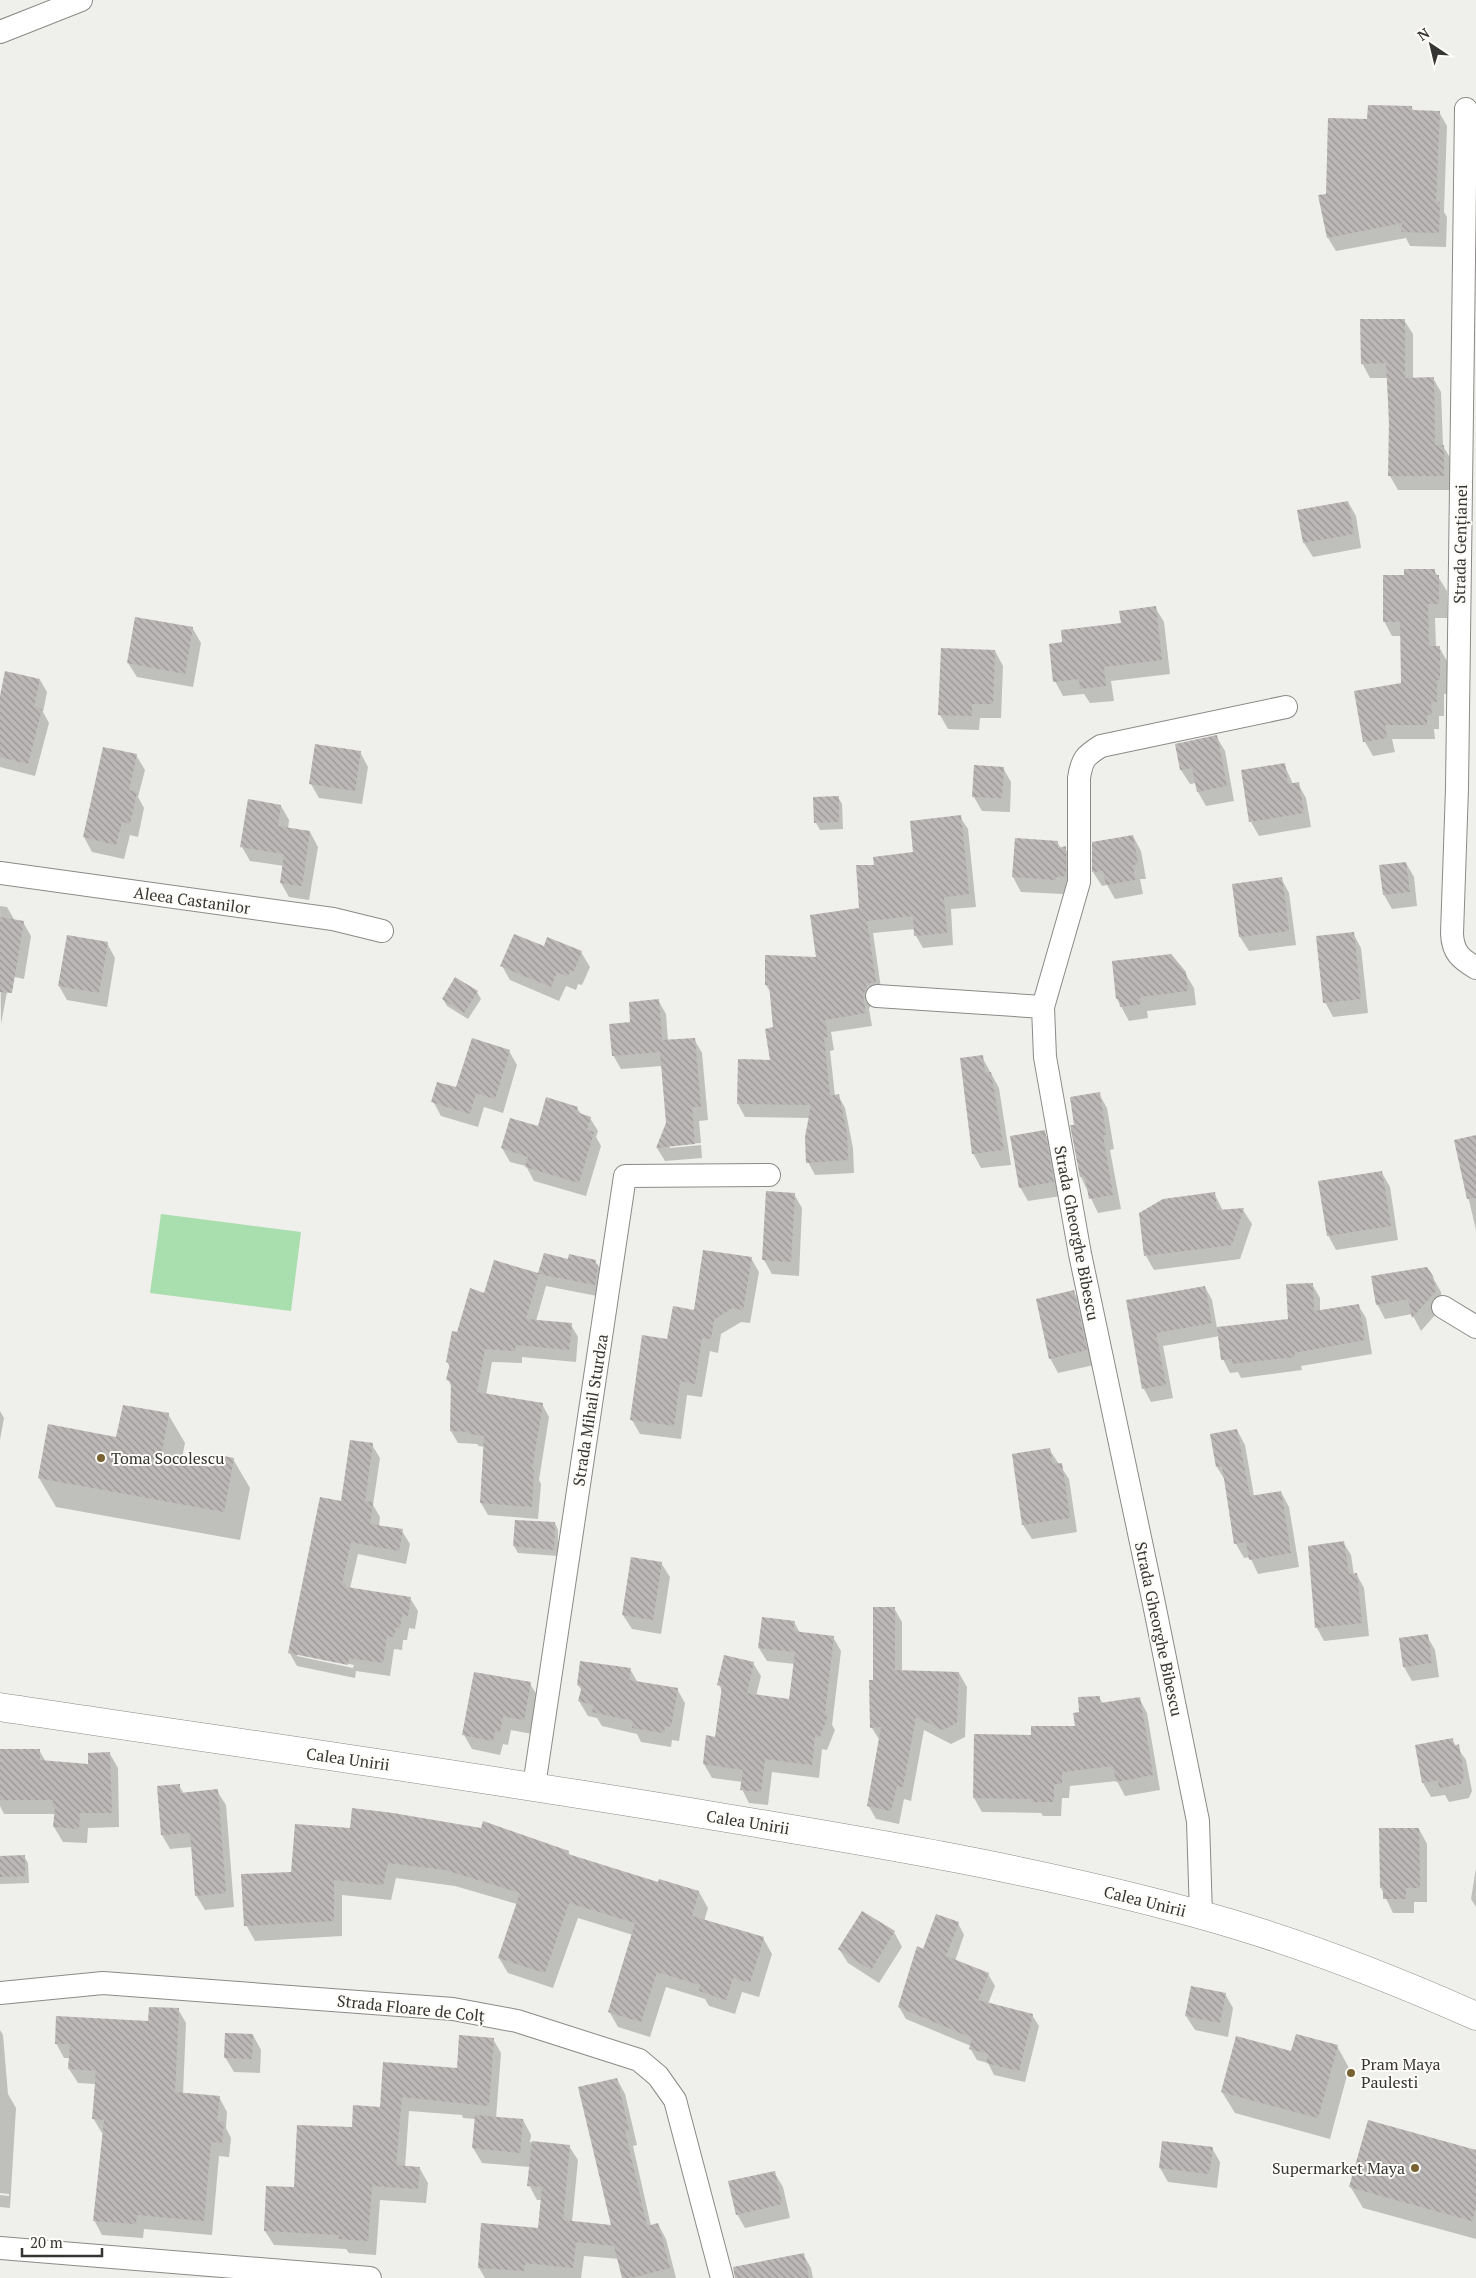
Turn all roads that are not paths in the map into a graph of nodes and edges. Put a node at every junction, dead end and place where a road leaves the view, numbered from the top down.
1 (81, 0) edge
2 (0, 32) edge
3 (1466, 109) dead end
4 (1286, 706) dead end
5 (0, 873) edge
6 (382, 931) dead end
7 (1476, 968) edge
8 (877, 996) dead end
9 (1043, 1007) junction
10 (770, 1175) dead end
11 (1443, 1307) dead end
12 (1476, 1327) edge
13 (0, 1708) edge
14 (534, 1786) junction
15 (1201, 1915) junction
16 (0, 1993) edge
17 (1476, 2016) edge
18 (0, 2248) edge
19 (370, 2278) edge
20 (722, 2278) edge

1 - 2 street
3 - 7 street, Strada Gențianei
4 - 9 street, Strada Gheorghe Bibescu
5 - 6 street, Aleea Castanilor
8 - 9 street
9 - 15 street, Strada Gheorghe Bibescu
10 - 14 street, Strada Mihail Sturdza
11 - 12 street
13 - 14 main road, Calea Unirii
14 - 15 main road, Calea Unirii
15 - 17 main road, Calea Unirii
16 - 20 street, Strada Floare de Colț
18 - 19 street

